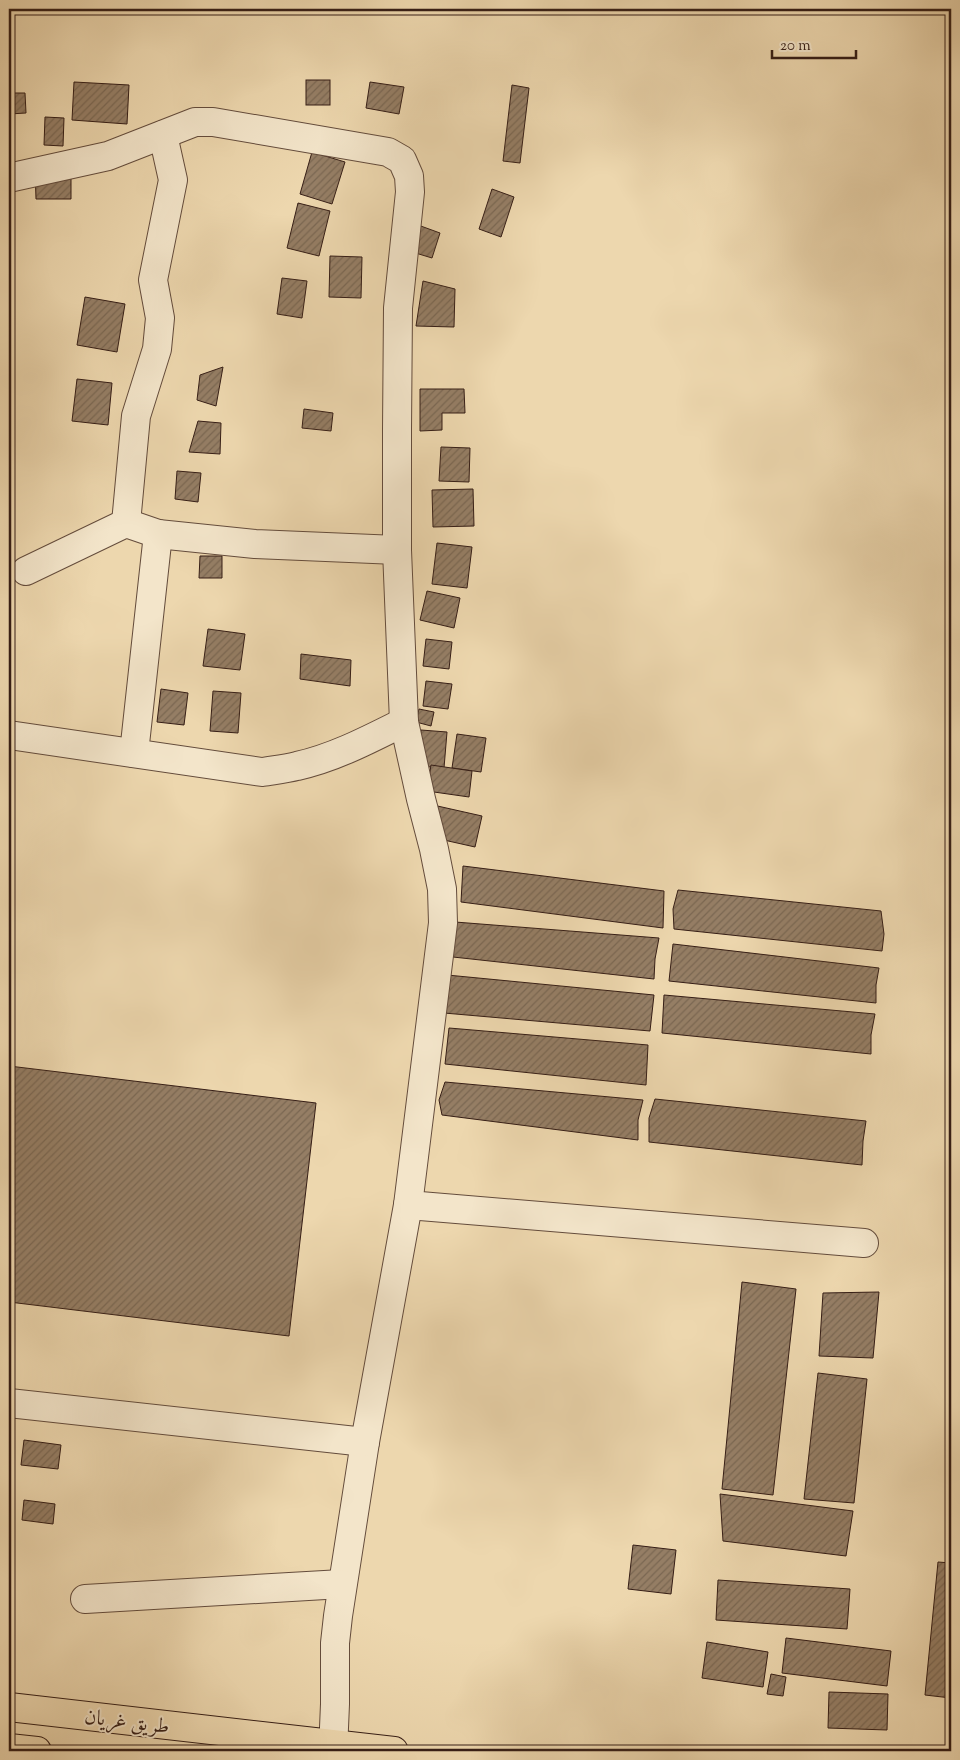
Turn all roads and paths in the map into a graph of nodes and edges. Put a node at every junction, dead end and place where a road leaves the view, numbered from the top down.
1 (163, 135) junction
2 (13, 177) dead end
3 (126, 523) junction
4 (158, 534) junction
5 (398, 550) junction
6 (26, 571) dead end
7 (404, 722) junction
8 (9, 735) edge
9 (134, 753) junction
10 (408, 1205) junction
11 (864, 1244) dead end
12 (9, 1403) edge
13 (365, 1442) junction
14 (342, 1584) junction
15 (85, 1599) dead end
16 (9, 1707) edge
17 (333, 1747) edge
18 (9, 1748) edge
19 (36, 1751) edge
20 (394, 1751) edge

1 - 2 street
1 - 3 street
1 - 5 street
3 - 4 street
3 - 6 street
4 - 5 street
4 - 9 street
5 - 7 street
7 - 9 street
7 - 10 street
8 - 9 street
10 - 11 street
10 - 13 street
12 - 13 street
13 - 14 street
14 - 15 street
14 - 17 street
16 - 17 highway, طريق غريان
17 - 20 highway, طريق غريان
18 - 19 highway

